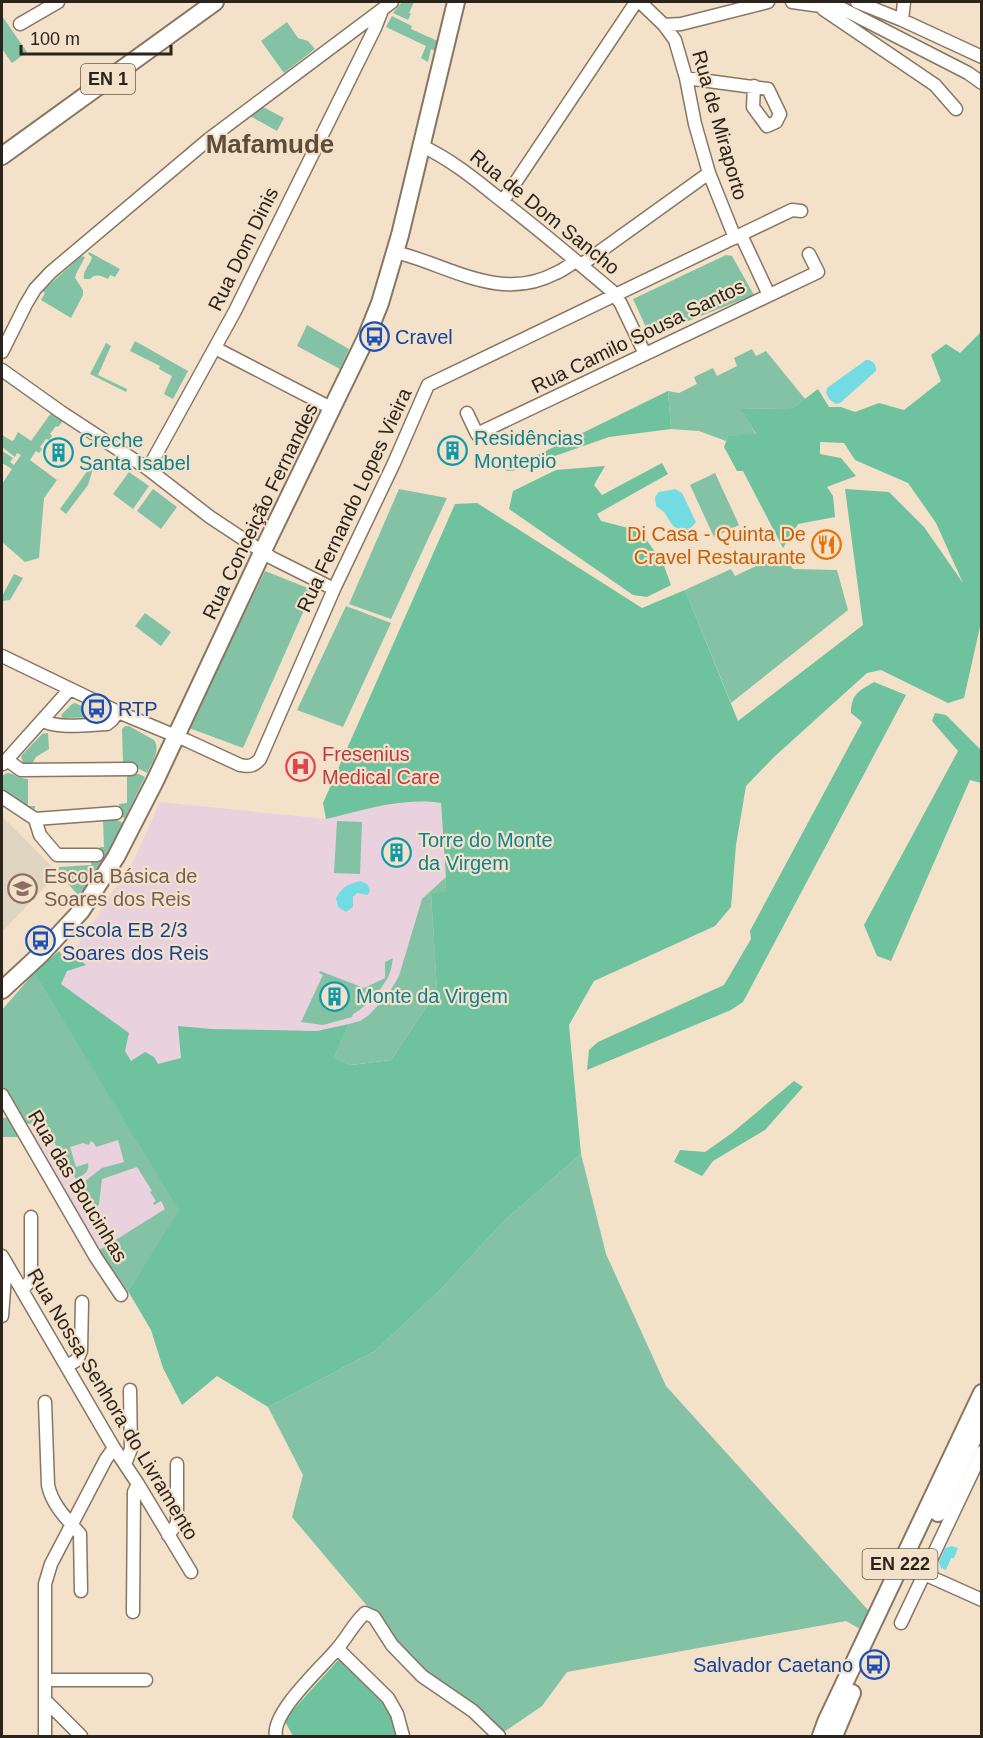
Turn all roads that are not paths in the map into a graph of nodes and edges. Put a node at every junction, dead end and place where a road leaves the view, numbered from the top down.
1 (58, 2) edge
2 (214, 2) edge
3 (456, 2) edge
4 (638, 2) edge
5 (768, 2) edge
6 (792, 2) edge
7 (857, 2) edge
8 (904, 2) edge
9 (387, 5) edge
10 (819, 6) junction
11 (902, 20) junction
12 (20, 24) dead end
13 (664, 25) junction
14 (981, 57) edge
15 (686, 78) junction
16 (981, 83) edge
17 (754, 86) dead end
18 (956, 109) dead end
19 (422, 146) junction
20 (2, 156) edge
21 (709, 173) junction
22 (503, 201) junction
23 (801, 212) dead end
24 (738, 237) junction
25 (395, 252) junction
26 (809, 254) dead end
27 (578, 263) junction
28 (615, 295) junction
29 (769, 295) junction
30 (215, 348) junction
31 (2, 352) edge
32 (645, 354) junction
33 (2, 370) edge
34 (333, 409) junction
35 (467, 413) dead end
36 (148, 469) junction
37 (263, 551) junction
38 (334, 589) junction
39 (2, 656) edge
40 (70, 689) junction
41 (118, 712) junction
42 (42, 721) junction
43 (175, 737) junction
44 (4, 763) edge
45 (131, 769) dead end
46 (2, 797) edge
47 (116, 813) dead end
48 (35, 819) junction
49 (97, 855) dead end
50 (2, 990) edge
51 (2, 1095) edge
52 (31, 1217) dead end
53 (4, 1260) edge
54 (22, 1290) junction
55 (122, 1296) dead end
56 (82, 1302) dead end
57 (2, 1316) edge
58 (67, 1366) junction
59 (130, 1390) dead end
60 (981, 1393) edge
61 (45, 1402) dead end
62 (981, 1420) edge
63 (114, 1448) junction
64 (981, 1452) edge
65 (125, 1464) junction
66 (177, 1464) dead end
67 (138, 1484) junction
68 (72, 1524) junction
69 (168, 1535) junction
70 (191, 1572) dead end
71 (924, 1574) junction
72 (81, 1591) dead end
73 (981, 1600) edge
74 (133, 1612) dead end
75 (901, 1623) dead end
76 (338, 1648) junction
77 (45, 1680) junction
78 (146, 1680) dead end
79 (46, 1701) junction
80 (45, 1736) edge
81 (81, 1737) edge
82 (276, 1737) edge
83 (403, 1737) edge
84 (499, 1737) edge
85 (821, 1737) edge
86 (834, 1737) edge

1 - 12 street
2 - 20 main road, EN 1
3 - 19 main road, Rua Conceição Fernandes
4 - 13 street, Rua de Miraporto
4 - 22 street
5 - 13 street
6 - 10 street
7 - 11 street
8 - 11 street
9 - 30 street, Rua Dom Dinis
9 - 31 street
10 - 16 street
10 - 18 street
11 - 14 street
13 - 15 street, Rua de Miraporto
15 - 17 street
15 - 21 street, Rua de Miraporto
19 - 22 street, Rua de Dom Sancho
19 - 25 main road, Rua Conceição Fernandes
21 - 24 street, Rua de Miraporto
21 - 27 street
22 - 27 street, Rua de Dom Sancho
23 - 24 street, Rua Fernando Lopes Vieira
24 - 28 street, Rua Fernando Lopes Vieira
24 - 29 street, Rua de Miraporto
25 - 27 street
25 - 34 main road, Rua Conceição Fernandes
26 - 29 street, Rua Camilo Sousa Santos
27 - 28 street, Rua de Dom Sancho
28 - 32 street, Rua de Dom Sancho
28 - 38 street, Rua Fernando Lopes Vieira
29 - 32 street, Rua Camilo Sousa Santos
30 - 34 street
30 - 36 street, Rua Dom Dinis
32 - 35 street, Rua Camilo Sousa Santos
33 - 36 street
34 - 37 main road, Rua Conceição Fernandes
36 - 37 street
37 - 38 street
37 - 43 main road, Rua Conceição Fernandes
38 - 43 street, Rua Fernando Lopes Vieira
39 - 40 street
40 - 41 street
40 - 42 street
41 - 42 street
41 - 43 street
42 - 44 street
43 - 50 main road, Rua Conceição Fernandes
44 - 45 street
46 - 48 street
47 - 48 street
48 - 49 street
51 - 55 street, Rua das Boucinhas
52 - 54 street
53 - 54 street, Rua Nossa Senhora do Livramento
53 - 57 street
54 - 58 street, Rua Nossa Senhora do Livramento
56 - 58 street
58 - 63 street, Rua Nossa Senhora do Livramento
59 - 65 street
60 - 85 main road, EN 222
61 - 68 street
62 - 86 main road, EN 222
63 - 65 street, Rua Nossa Senhora do Livramento
63 - 68 street
64 - 71 street
65 - 67 street, Rua Nossa Senhora do Livramento
66 - 69 street
67 - 69 street, Rua Nossa Senhora do Livramento
67 - 74 street
68 - 72 street
68 - 77 street
69 - 70 street, Rua Nossa Senhora do Livramento
71 - 73 street
71 - 75 street
76 - 82 street
76 - 83 street
76 - 84 street
77 - 78 street
77 - 79 street
79 - 80 street
79 - 81 street

